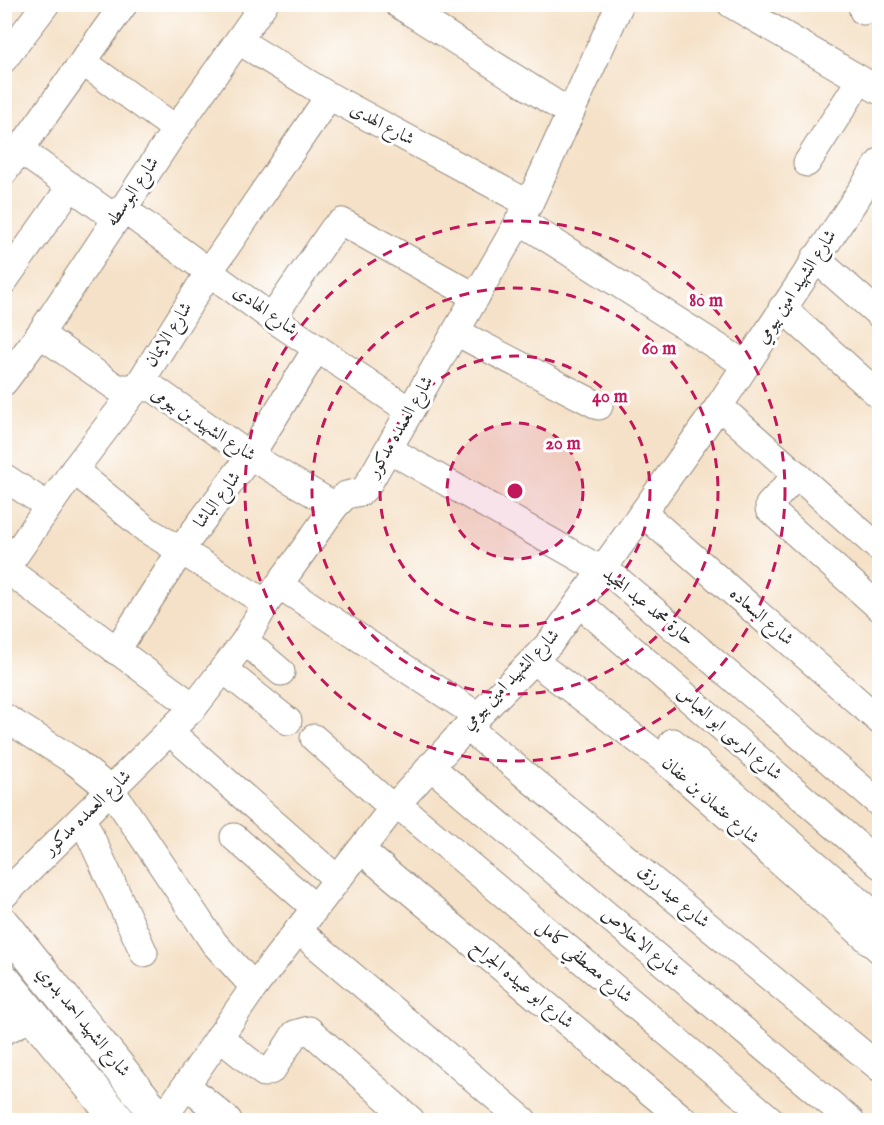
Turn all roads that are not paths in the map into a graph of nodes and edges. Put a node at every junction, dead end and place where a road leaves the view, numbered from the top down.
1 (46, 4) edge
2 (124, 4) edge
3 (264, 4) edge
4 (398, 4) edge
5 (731, 4) edge
6 (617, 6) edge
7 (239, 41) junction
8 (4, 59) edge
9 (83, 62) junction
10 (870, 86) edge
11 (329, 96) junction
12 (570, 113) junction
13 (176, 129) junction
14 (20, 150) junction
15 (879, 162) edge
16 (807, 164) dead end
17 (4, 172) edge
18 (71, 186) junction
19 (524, 212) junction
20 (118, 213) junction
21 (815, 258) junction
22 (209, 272) junction
23 (4, 281) edge
24 (476, 297) junction
25 (782, 308) junction
26 (879, 315) edge
27 (272, 318) junction
28 (456, 332) junction
29 (40, 334) junction
30 (317, 348) junction
31 (746, 365) junction
32 (4, 382) edge
33 (135, 389) junction
34 (879, 396) edge
35 (599, 406) dead end
36 (719, 406) junction
37 (410, 411) junction
38 (390, 450) junction
39 (250, 456) junction
40 (74, 470) junction
41 (797, 475) junction
42 (4, 477) edge
43 (48, 506) junction
44 (335, 506) junction
45 (643, 513) junction
46 (879, 549) edge
47 (181, 550) junction
48 (603, 569) junction
49 (5, 570) edge
50 (273, 594) junction
51 (579, 603) junction
52 (879, 608) edge
53 (244, 641) junction
54 (116, 651) junction
55 (534, 661) junction
56 (223, 669) junction
57 (281, 672) dead end
58 (696, 705) junction
59 (194, 707) junction
60 (4, 717) edge
61 (288, 721) dead end
62 (472, 721) junction
63 (879, 721) edge
64 (170, 732) junction
65 (314, 738) dead end
66 (668, 751) junction
67 (430, 766) junction
68 (112, 791) junction
69 (879, 804) edge
70 (395, 806) junction
71 (82, 818) junction
72 (234, 837) dead end
73 (361, 850) junction
74 (879, 865) edge
75 (337, 879) junction
76 (4, 895) edge
77 (315, 909) junction
78 (879, 919) edge
79 (4, 924) edge
80 (298, 930) junction
81 (879, 950) edge
82 (144, 953) dead end
83 (4, 980) edge
84 (254, 987) junction
85 (34, 1016) junction
86 (4, 1031) edge
87 (219, 1037) junction
88 (879, 1068) edge
89 (186, 1085) junction
90 (118, 1120) edge
91 (161, 1120) edge
92 (228, 1120) edge
93 (411, 1120) edge
94 (523, 1120) edge
95 (684, 1120) edge
96 (771, 1120) edge
97 (850, 1120) edge

1 - 8 street
2 - 9 street
3 - 7 street, شارع البوسطه
4 - 12 street
5 - 10 street
6 - 12 street, شارع العمده مدكور
7 - 11 street, شارع الهدى
7 - 13 street, شارع البوسطه
9 - 13 street
9 - 14 street
10 - 16 street
11 - 19 street, شارع الهدى
11 - 22 street, شارع الايمان
12 - 19 street, شارع العمده مدكور
13 - 20 street, شارع البوسطه
14 - 17 street
14 - 18 street, شارع الهادى
15 - 21 street, شارع الشهيد امين بيومي
18 - 20 street, شارع الهادى
18 - 23 street
19 - 24 street, شارع العمده مدكور
19 - 31 street, شارع الهدى
20 - 22 street, شارع الهادى
20 - 29 street, شارع البوسطه
21 - 25 street, شارع الشهيد امين بيومي
21 - 26 street
22 - 27 street, شارع الهادى
22 - 33 street, شارع الايمان
24 - 27 street
24 - 28 street, شارع العمده مدكور
25 - 31 street, شارع الشهيد امين بيومي
25 - 34 street
27 - 30 street, شارع الهادى
28 - 35 street
28 - 37 street, شارع العمده مدكور
29 - 32 street, شارع البوسطه
29 - 33 street, شارع الشهيد بن بيومى
30 - 37 street, شارع الهادى
30 - 39 street, شارع الباشا
31 - 36 street, شارع الشهيد امين بيومي
33 - 39 street, شارع الشهيد بن بيومى
33 - 40 street, شارع الايمان
36 - 41 street
36 - 45 street, شارع الشهيد امين بيومي
37 - 38 street, شارع العمده مدكور
38 - 44 street, شارع العمده مدكور
38 - 48 street, حارة محمد عبد المجيد
39 - 44 street, شارع الشهيد بن بيومى
39 - 47 street, شارع الباشا
40 - 43 street, شارع الايمان
40 - 47 street, شارع عيد رزق
41 - 46 street
41 - 52 street
42 - 43 street
43 - 49 street, شارع الايمان
44 - 50 street, شارع العمده مدكور
45 - 48 street, شارع الشهيد امين بيومي
45 - 63 street, شارع السعاده
47 - 50 street, شارع عيد رزق
47 - 54 street, شارع الباشا
48 - 51 street, شارع الشهيد امين بيومي
48 - 69 street, حارة محمد عبد المجيد
49 - 54 street
50 - 53 street, شارع العمده مدكور
50 - 62 street, شارع عيد رزق
51 - 55 street, شارع الشهيد امين بيومي
51 - 58 street, شارع المرسى ابو العباس
53 - 56 street, شارع العمده مدكور
53 - 57 street
54 - 59 street
55 - 62 street, شارع الشهيد امين بيومي
55 - 66 street, شارع عثمان بن عفان
56 - 59 street, شارع العمده مدكور
56 - 61 street
58 - 66 street
58 - 74 street, شارع المرسى ابو العباس
59 - 64 street, شارع العمده مدكور
60 - 68 street
62 - 67 street, شارع الشهيد امين بيومي
62 - 88 street, شارع عيد رزق
64 - 68 street, شارع العمده مدكور
64 - 75 street
65 - 70 street, شارع مصطفي كامل
66 - 78 street
66 - 81 street, شارع عثمان بن عفان
67 - 70 street, شارع الشهيد امين بيومي
67 - 97 street, شارع الاخلاص
68 - 71 street, شارع العمده مدكور
68 - 84 street
70 - 73 street, شارع الشهيد امين بيومي
70 - 96 street, شارع مصطفي كامل
71 - 76 street, شارع العمده مدكور
71 - 82 street
72 - 77 street
73 - 75 street, شارع الشهيد امين بيومي
73 - 95 street, شارع ابو عبيده الجراح
75 - 77 street, شارع الشهيد امين بيومي
77 - 80 street, شارع الشهيد امين بيومي
79 - 91 street, شارع الشهيد احمد بدوي
80 - 84 street, شارع الشهيد امين بيومي
80 - 94 street
83 - 85 street, شارع الشهيد احمد بدوي
84 - 87 street, شارع الشهيد امين بيومي
85 - 86 street
85 - 90 street, شارع الشهيد احمد بدوي
87 - 89 street, شارع الشهيد امين بيومي
87 - 93 street
89 - 91 street, شارع الشهيد امين بيومي
89 - 92 street

